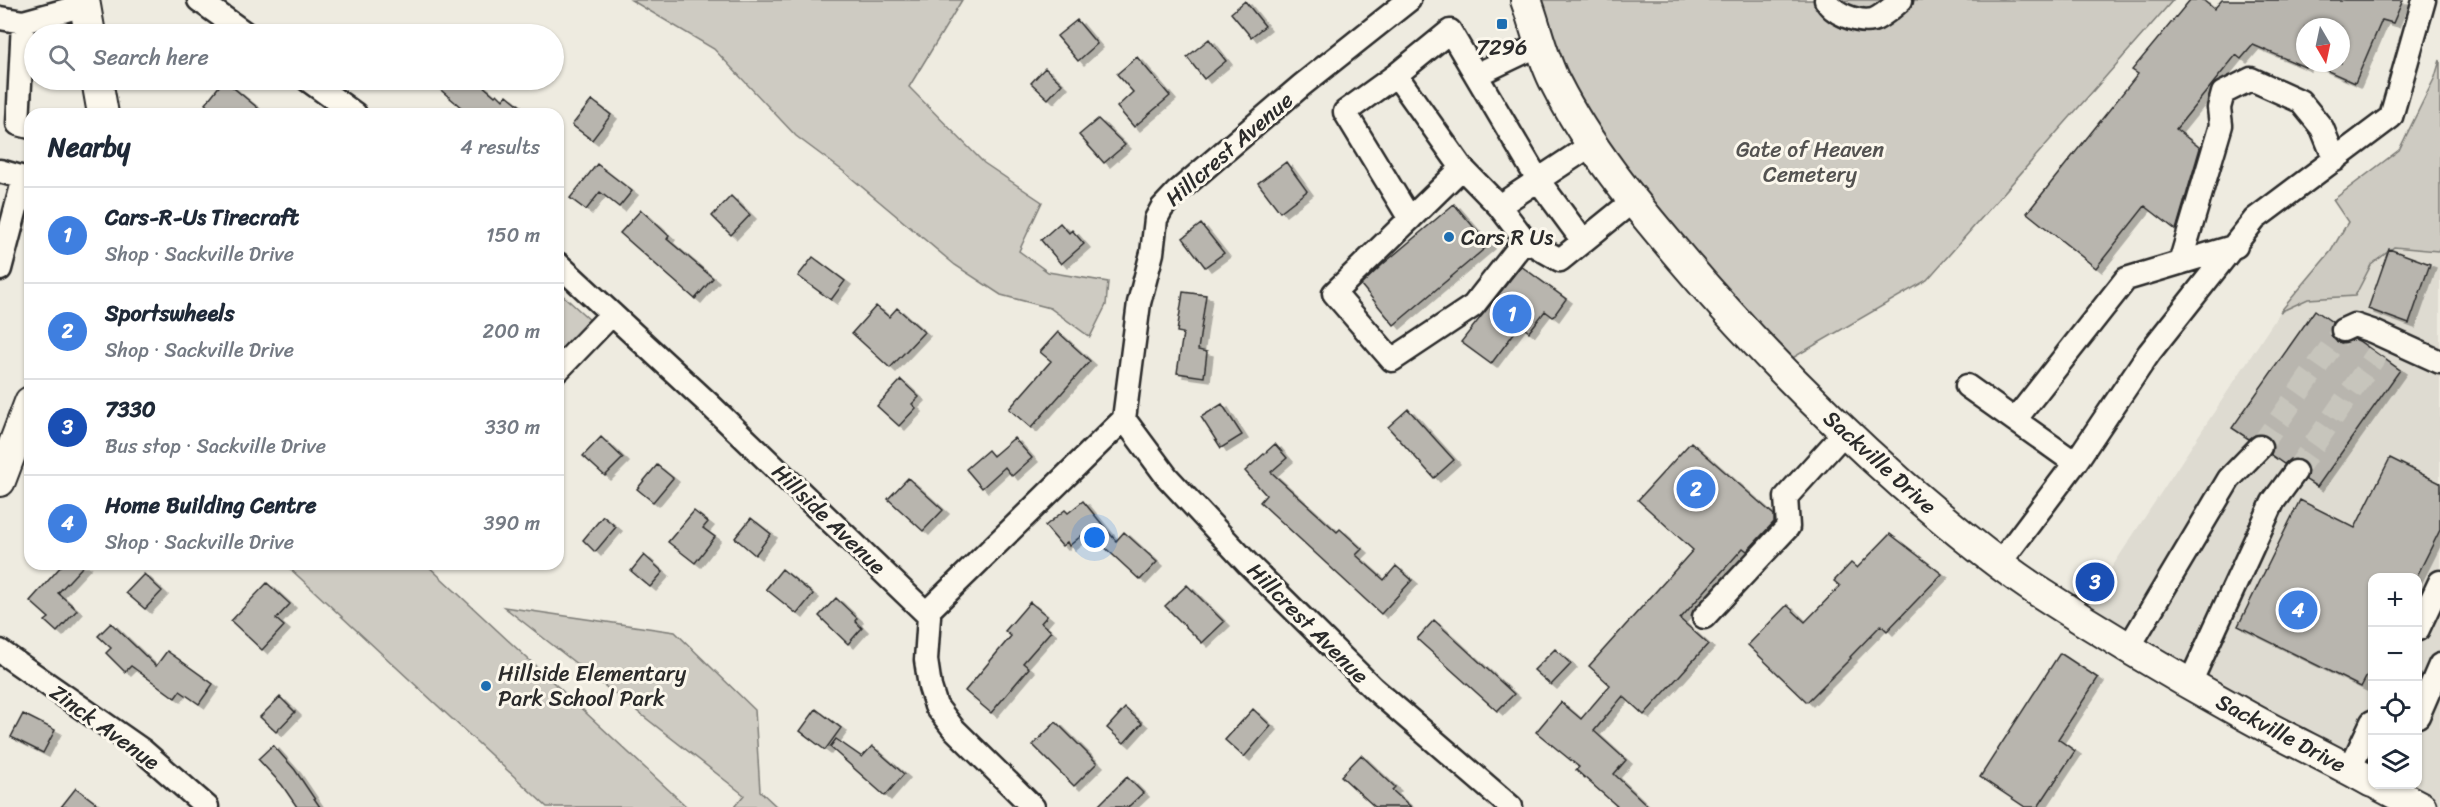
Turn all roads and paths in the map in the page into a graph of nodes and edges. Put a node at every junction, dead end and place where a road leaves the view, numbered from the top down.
1 (199, 0) edge
2 (1409, 0) edge
3 (1526, 0) edge
4 (1826, 0) edge
5 (1901, 0) edge
6 (2424, 0) edge
7 (84, 2) edge
8 (0, 18) edge
9 (23, 22) junction
10 (88, 24) edge
11 (232, 24) edge
12 (1541, 44) junction
13 (1396, 75) junction
14 (1476, 75) junction
15 (99, 90) edge
16 (322, 90) edge
17 (102, 108) edge
18 (347, 108) edge
19 (24, 126) edge
20 (1592, 145) junction
21 (2336, 160) junction
22 (1462, 168) junction
23 (0, 171) edge
24 (1538, 180) junction
25 (1634, 200) junction
26 (1499, 206) junction
27 (1410, 219) junction
28 (22, 220) edge
29 (1525, 240) junction
30 (1583, 242) junction
31 (2236, 246) junction
32 (2180, 263) junction
33 (0, 269) edge
34 (564, 270) edge
35 (612, 314) junction
36 (2343, 330) dead end
37 (2398, 343) junction
38 (2377, 354) tunnel mouth
39 (2440, 362) edge
40 (564, 364) edge
41 (1967, 386) dead end
42 (24, 418) edge
43 (1124, 419) junction
44 (2015, 420) junction
45 (1844, 433) junction
46 (2260, 447) tunnel mouth
47 (2075, 463) junction
48 (2295, 472) tunnel mouth
49 (0, 481) edge
50 (1999, 564) junction
51 (2440, 582) edge
52 (926, 614) junction
53 (1704, 617) dead end
54 (2419, 627) edge
55 (2129, 647) junction
56 (0, 651) edge
57 (2440, 665) edge
58 (2190, 683) junction
59 (2422, 707) edge
60 (2368, 779) edge
61 (2387, 789) edge
62 (207, 807) edge
63 (1033, 807) edge
64 (1511, 807) edge
65 (2421, 807) edge

1 - 11 street
2 - 43 street, Hillcrest Avenue
3 - 12 main road, Sackville Drive
4 - 5 street
6 - 21 street
7 - 9 street
7 - 10 main road
8 - 9 street
9 - 19 street
12 - 14 street
12 - 20 main road, Sackville Drive
13 - 14 street
13 - 22 street
13 - 27 street
14 - 24 street
15 - 17 main road
16 - 18 street
20 - 24 street
20 - 25 main road, Sackville Drive
21 - 31 street
21 - 32 street
22 - 26 street
22 - 27 street
23 - 28 street
24 - 26 street
24 - 30 street
25 - 30 street
25 - 45 main road, Sackville Drive
26 - 29 street
27 - 29 street
28 - 33 street
29 - 30 street
31 - 32 street
31 - 47 street
32 - 44 street
34 - 35 street, Hillside Avenue
35 - 40 street
35 - 52 street, Hillside Avenue
36 - 37 street
37 - 38 street
37 - 39 street
41 - 44 street
42 - 49 main road
43 - 52 street
43 - 64 street, Hillcrest Avenue
44 - 47 street
45 - 50 main road, Sackville Drive
45 - 53 street
46 - 55 street
47 - 50 street
48 - 58 street
50 - 55 main road, Sackville Drive
51 - 54 street
52 - 63 street
55 - 58 main road, Sackville Drive
56 - 62 street, Zinck Avenue
57 - 59 street
58 - 60 main road, Sackville Drive
61 - 65 main road, Sackville Drive

